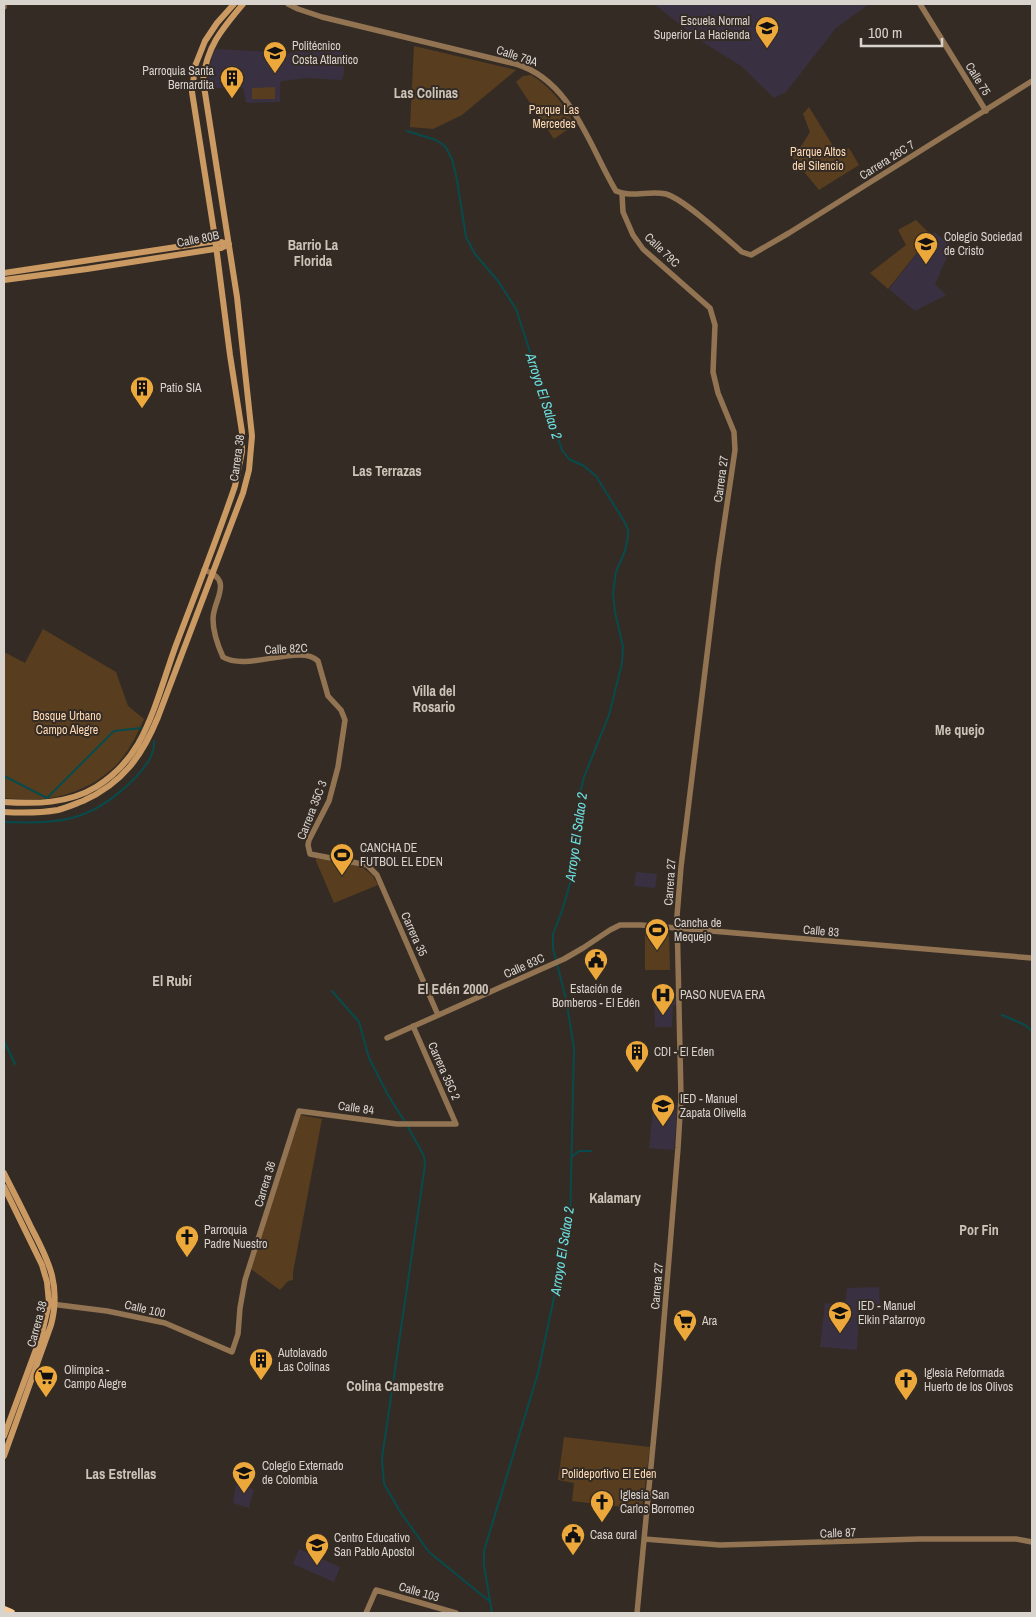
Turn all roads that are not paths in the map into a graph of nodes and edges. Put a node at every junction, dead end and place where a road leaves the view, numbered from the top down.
1 (234, 4) edge
2 (243, 4) edge
3 (288, 4) edge
4 (921, 5) edge
5 (1032, 81) edge
6 (986, 111) junction
7 (622, 194) junction
8 (216, 241) junction
9 (229, 244) junction
10 (217, 249) junction
11 (4, 273) edge
12 (4, 280) edge
13 (710, 308) joint
14 (204, 570) junction
15 (213, 574) junction
16 (344, 714) joint
17 (4, 802) edge
18 (4, 812) edge
19 (367, 865) joint
20 (677, 929) junction
21 (610, 930) joint
22 (1032, 958) edge
23 (438, 1015) junction
24 (413, 1026) junction
25 (387, 1038) dead end
26 (299, 1110) joint
27 (456, 1124) joint
28 (4, 1173) edge
29 (4, 1187) edge
30 (52, 1304) junction
31 (232, 1352) joint
32 (4, 1436) edge
33 (6, 1442) edge
34 (4, 1456) edge
35 (644, 1539) junction
36 (1032, 1542) edge
37 (4, 1610) edge
38 (10, 1613) edge
39 (366, 1613) edge
40 (456, 1613) edge
41 (637, 1613) edge

1 - 8 main road, Carrera 38
2 - 9 main road, Carrera 38
3 - 7 street, Calle 79A
4 - 6 street, Calle 75
5 - 6 street, Carrera 26C 7
6 - 7 street, Carrera 26C 7
7 - 13 street, Calle 79C
8 - 9 main road, Calle 80B
8 - 10 main road, Carrera 38
8 - 11 main road, Calle 80B
9 - 10 main road, Calle 80B
9 - 15 main road, Carrera 38
10 - 12 main road, Calle 80B
10 - 14 main road, Carrera 38
13 - 20 street, Carrera 27
14 - 15 street
14 - 17 main road, Carrera 38
15 - 16 street, Calle 82C
15 - 18 main road, Carrera 38
16 - 19 street, Carrera 35C 3
19 - 23 street, Carrera 35
20 - 21 street, Calle 83
20 - 22 street, Calle 83
20 - 35 street, Carrera 27
21 - 23 street, Calle 83C
23 - 24 street, Calle 83C
24 - 25 street, Calle 83C
24 - 27 street, Carrera 35C 2
26 - 27 street, Calle 84
26 - 31 street, Carrera 36
28 - 30 main road, Carrera 38
29 - 30 main road, Carrera 38
30 - 31 street, Calle 100
30 - 32 main road, Carrera 38
30 - 33 main road, Carrera 38
33 - 34 main road, Carrera 38
35 - 36 street, Calle 87
35 - 41 street, Carrera 27
37 - 38 highway
39 - 40 street, Calle 103

